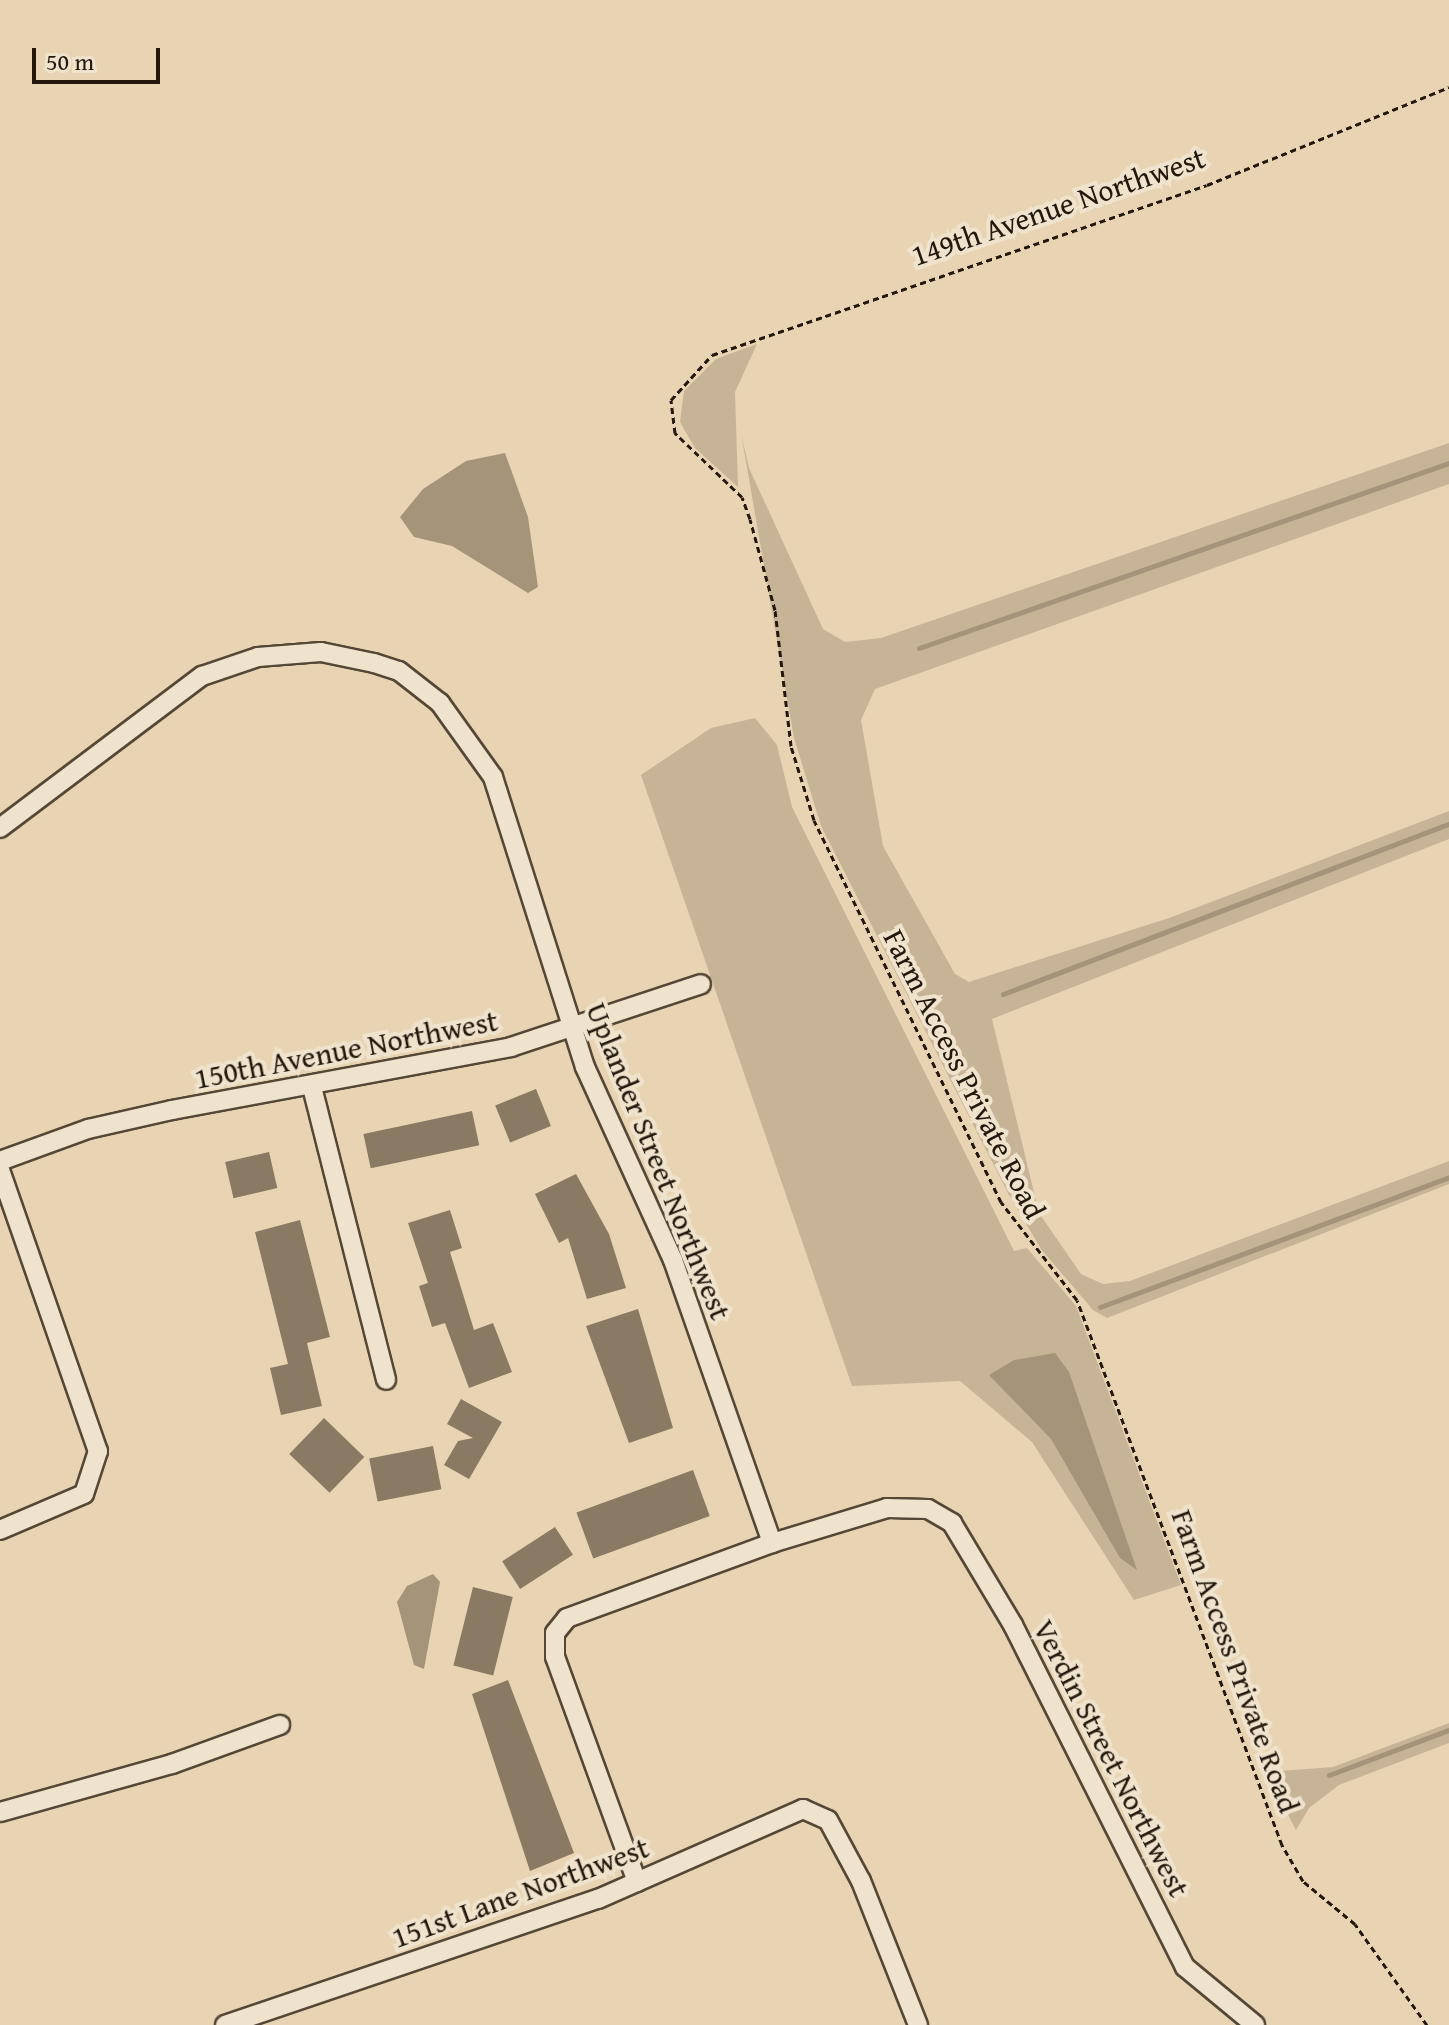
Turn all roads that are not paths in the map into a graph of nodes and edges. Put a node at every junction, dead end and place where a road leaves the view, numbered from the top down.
1 (0, 828) edge
2 (701, 984) dead end
3 (572, 1027) junction
4 (312, 1087) junction
5 (0, 1161) edge
6 (0, 1170) edge
7 (386, 1380) dead end
8 (0, 1530) edge
9 (772, 1543) junction
10 (280, 1725) dead end
11 (0, 1812) edge
12 (637, 1882) junction
13 (225, 2025) edge
14 (918, 2025) edge
15 (1255, 2025) edge

1 - 3 street, Uplander Street Northwest
2 - 3 street, 150th Avenue Northwest
3 - 4 street, 150th Avenue Northwest
3 - 9 street, Uplander Street Northwest
4 - 5 street, 150th Avenue Northwest
4 - 7 street
6 - 8 street
9 - 12 street
9 - 15 street, Verdin Street Northwest
10 - 11 street
12 - 13 street, 151st Lane Northwest
12 - 14 street, 151st Lane Northwest

